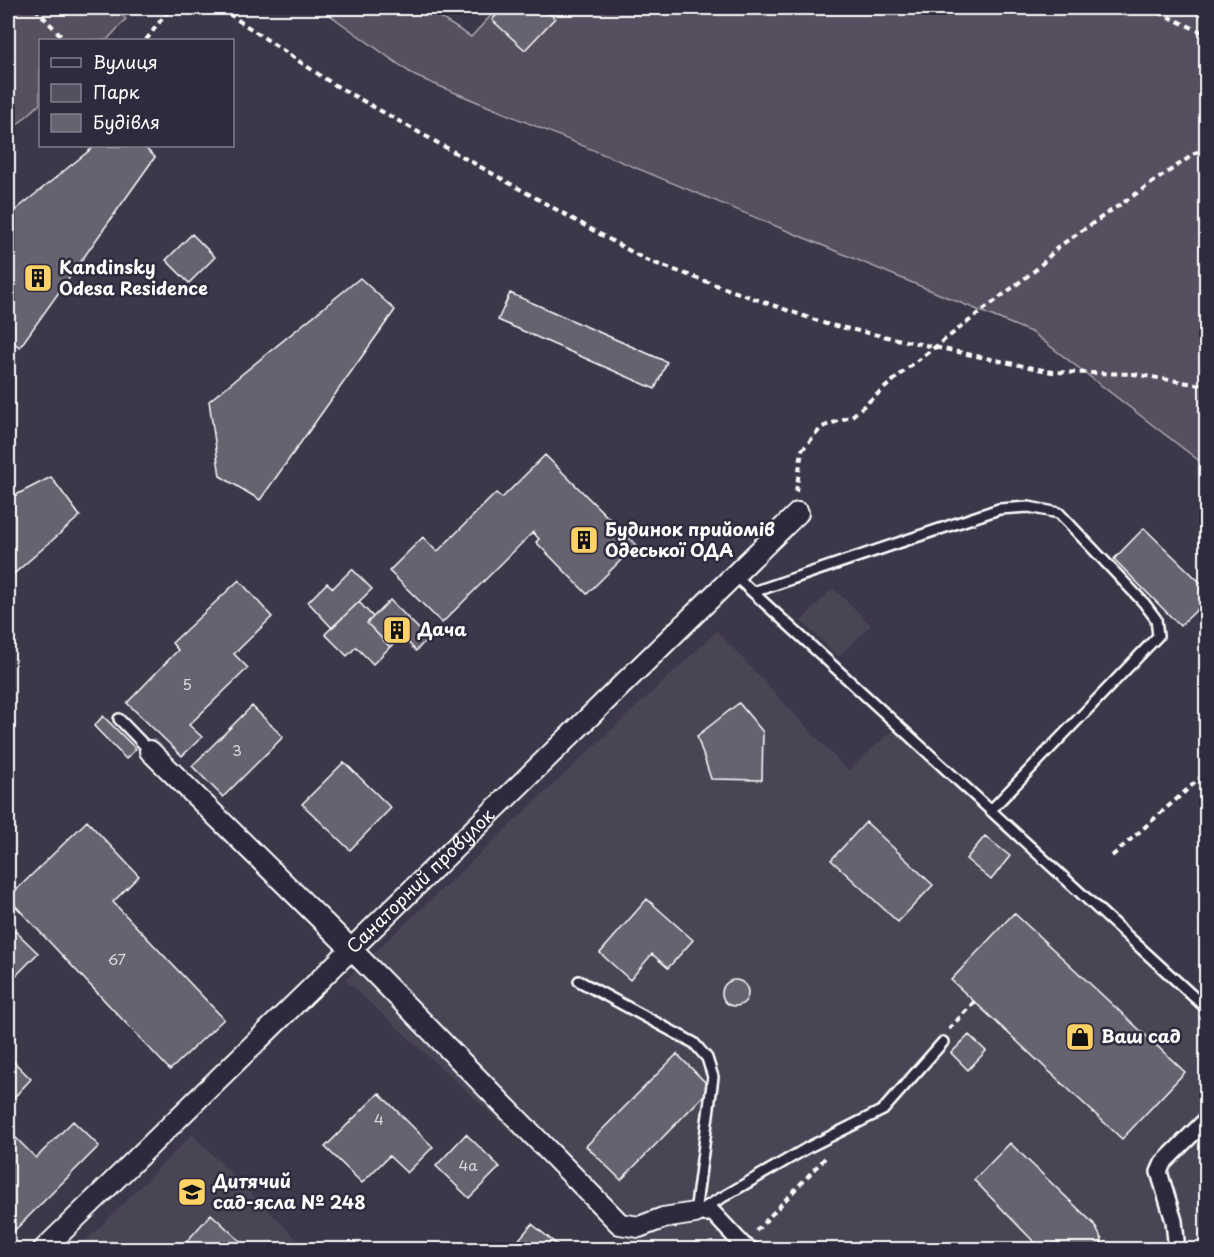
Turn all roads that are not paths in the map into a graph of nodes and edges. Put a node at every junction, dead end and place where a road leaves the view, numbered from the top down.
1 (798, 513) road end
2 (734, 574) junction
3 (753, 592) junction
4 (119, 719) dead end
5 (150, 751) joint
6 (991, 810) junction
7 (350, 948) junction
8 (579, 981) dead end
9 (1206, 1008) edge
10 (943, 1042) dead end
11 (1206, 1120) edge
12 (695, 1213) junction
13 (43, 1250) edge
14 (751, 1250) edge
15 (1178, 1250) edge

1 - 2 street, Санаторний провулок
2 - 3 lane
2 - 7 street, Санаторний провулок
3 - 6 lane
3 - 6 lane
4 - 5 lane
5 - 7 street
6 - 9 lane
7 - 12 street
7 - 13 street, Санаторний провулок
8 - 12 lane
10 - 12 lane
11 - 15 street
12 - 14 street

